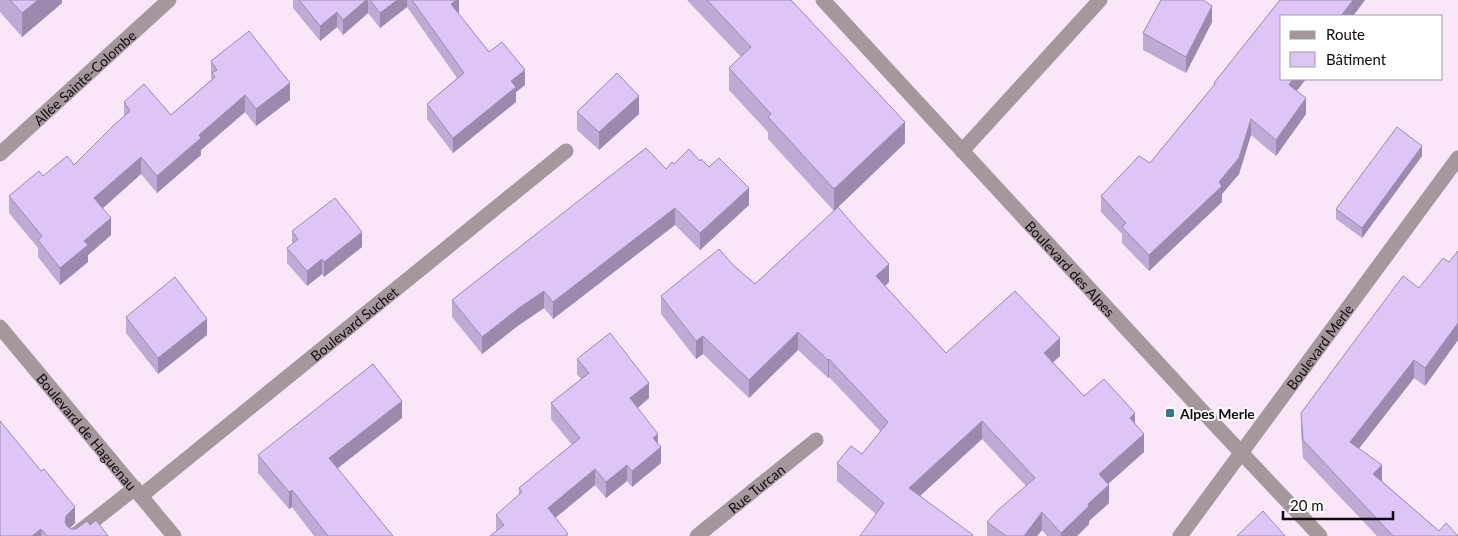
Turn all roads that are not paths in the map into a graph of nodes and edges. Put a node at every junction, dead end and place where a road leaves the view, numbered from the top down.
1 (169, 0) edge
2 (823, 0) edge
3 (1100, 0) edge
4 (566, 151) dead end
5 (962, 151) junction
6 (0, 154) edge
7 (1458, 158) edge
8 (0, 327) edge
9 (816, 440) dead end
10 (1241, 453) junction
11 (138, 492) junction
12 (74, 536) edge
13 (174, 536) edge
14 (696, 536) edge
15 (1180, 536) edge
16 (1320, 536) edge

1 - 6 street, Allée Sainte-Colombe
2 - 5 street, Boulevard des Alpes
3 - 5 street
4 - 11 street, Boulevard Suchet
5 - 10 street, Boulevard des Alpes
7 - 10 street, Boulevard Merle
8 - 11 street, Boulevard de Haguenau
9 - 14 street, Rue Turcan
10 - 15 street, Boulevard Merle
10 - 16 street, Boulevard des Alpes
11 - 12 street, Boulevard Suchet
11 - 13 street, Boulevard de Haguenau

